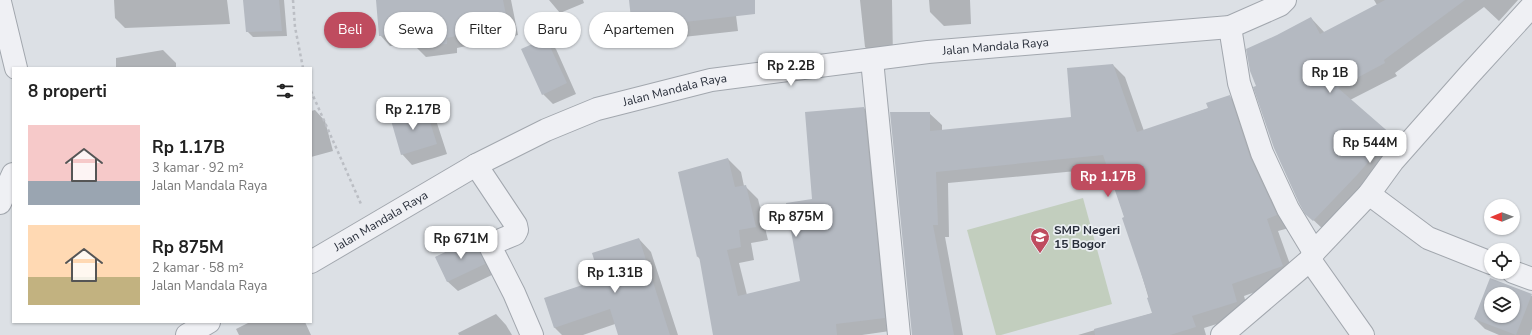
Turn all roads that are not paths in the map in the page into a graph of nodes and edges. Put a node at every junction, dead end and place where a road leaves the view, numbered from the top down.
1 (1286, 0) edge
2 (0, 2) edge
3 (1532, 6) edge
4 (1230, 27) junction
5 (872, 60) junction
6 (16, 67) edge
7 (476, 165) junction
8 (12, 176) edge
9 (1368, 194) junction
10 (0, 203) edge
11 (1312, 256) junction
12 (1484, 260) edge
13 (312, 261) edge
14 (1520, 275) edge
15 (1532, 279) edge
16 (207, 323) edge
17 (187, 335) edge
18 (532, 335) edge
19 (899, 335) edge
20 (1222, 335) edge
21 (1363, 335) edge

1 - 4 street, Jalan Mandala Raya
2 - 6 street
3 - 9 street
4 - 5 street, Jalan Mandala Raya
4 - 11 street
5 - 7 street, Jalan Mandala Raya
5 - 19 street
7 - 13 street, Jalan Mandala Raya
7 - 18 street
8 - 10 street
9 - 11 street
9 - 12 street
11 - 20 street
11 - 21 street
14 - 15 street
16 - 17 street

